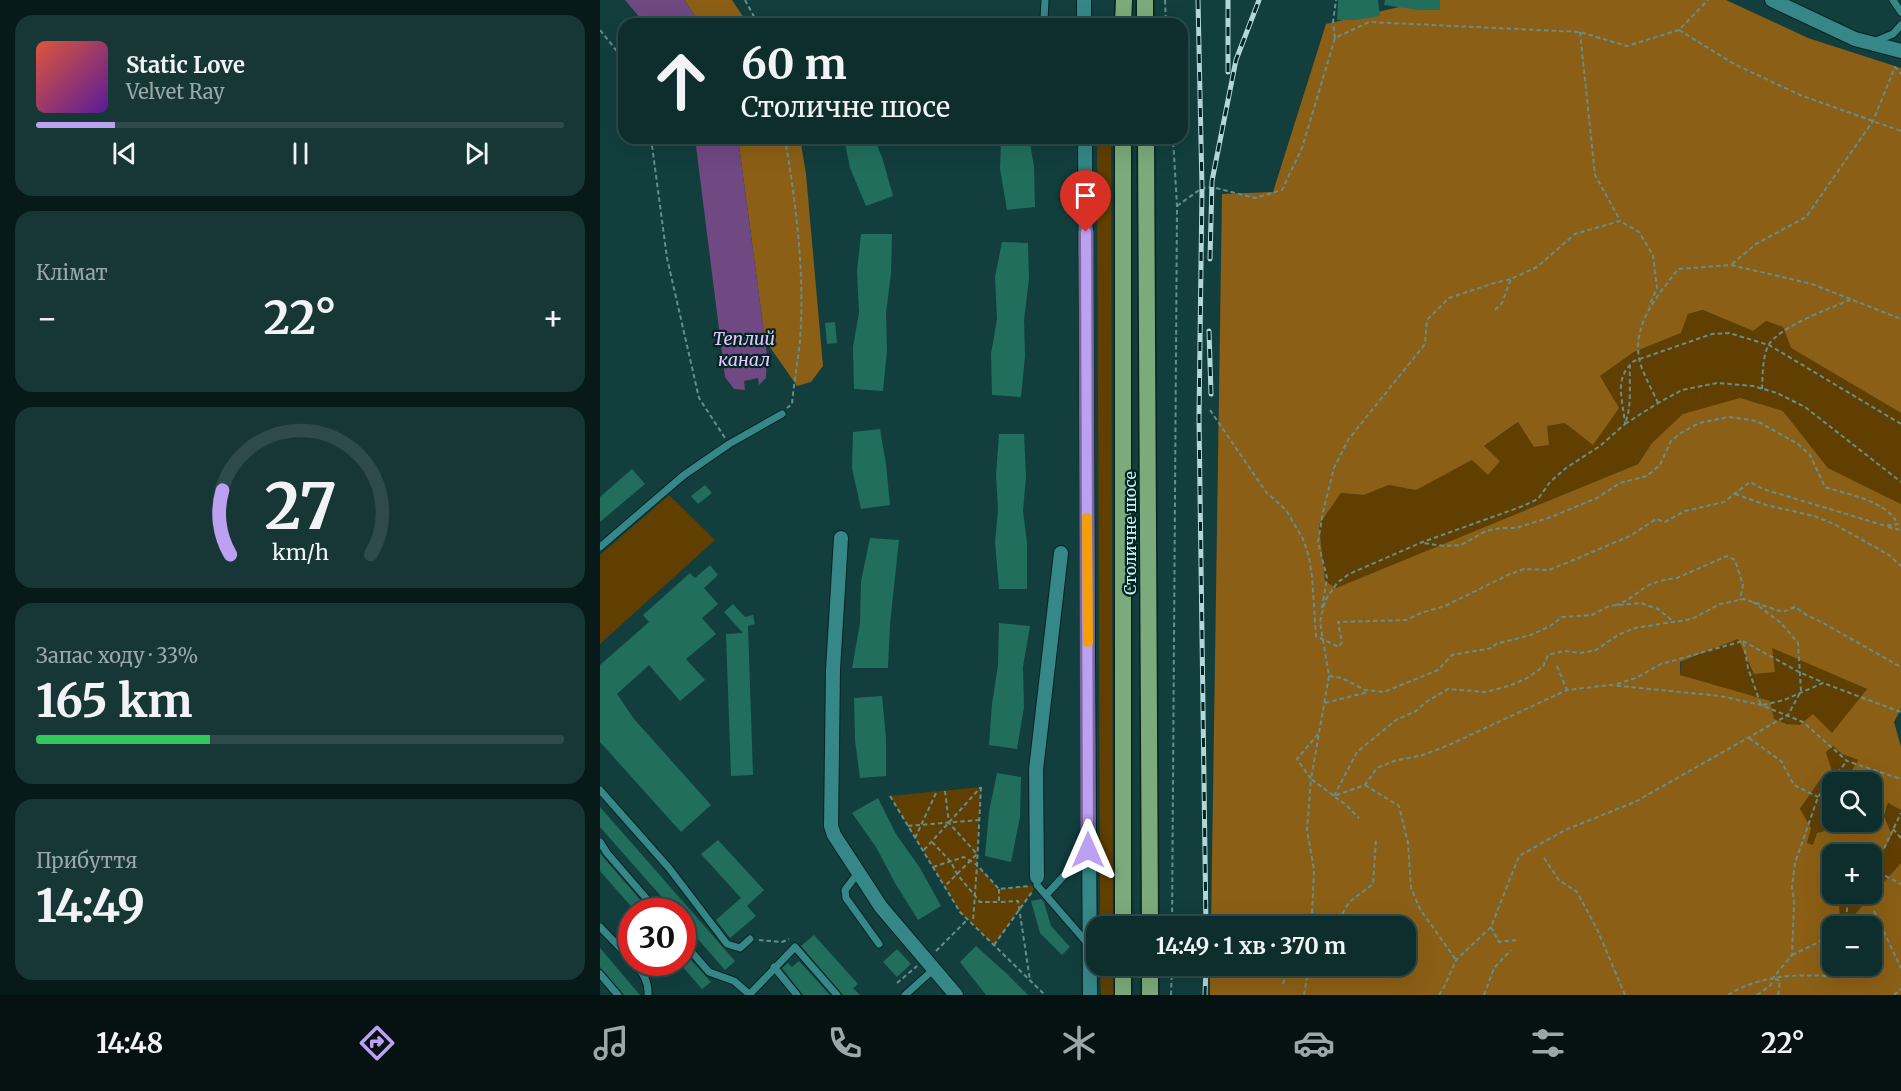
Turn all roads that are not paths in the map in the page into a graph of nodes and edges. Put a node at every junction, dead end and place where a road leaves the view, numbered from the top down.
1 (1045, 0) edge
2 (1084, 0) edge
3 (1124, 0) edge
4 (1145, 0) edge
5 (1772, 0) edge
6 (1893, 0) edge
7 (1901, 12) edge
8 (1044, 18) edge
9 (1084, 18) edge
10 (1124, 18) edge
11 (1145, 18) edge
12 (1901, 25) edge
13 (1870, 43) junction
14 (1901, 51) edge
15 (1085, 144) edge
16 (1122, 144) edge
17 (1146, 144) edge
18 (782, 414) road end
19 (842, 538) dead end
20 (600, 547) edge
21 (1061, 553) dead end
22 (600, 790) edge
23 (600, 842) edge
24 (1088, 850) junction
25 (858, 873) junction
26 (1037, 881) joint
27 (1046, 895) junction
28 (645, 898) edge
29 (1089, 916) edge
30 (1123, 916) edge
31 (1150, 916) edge
32 (600, 927) edge
33 (750, 939) road end
34 (1086, 941) edge
35 (879, 944) dead end
36 (618, 946) edge
37 (696, 957) edge
38 (774, 967) junction
39 (934, 969) junction
40 (600, 974) edge
41 (644, 976) edge
42 (1090, 976) edge
43 (1123, 976) edge
44 (1150, 976) edge
45 (914, 992) edge
46 (749, 994) edge
47 (618, 995) edge
48 (648, 995) edge
49 (798, 995) edge
50 (837, 995) edge
51 (905, 995) edge
52 (956, 995) edge
53 (1090, 995) edge
54 (1123, 995) edge
55 (1150, 995) edge

1 - 8 lane
2 - 9 street
3 - 10 highway
4 - 11 highway
5 - 13 street
6 - 7 lane
12 - 13 lane
13 - 14 street
15 - 24 street
16 - 30 highway, Столичне шосе
17 - 31 highway, Столичне шосе
18 - 20 lane
19 - 25 street
21 - 26 street
22 - 33 lane
23 - 28 lane
24 - 27 lane
24 - 29 street
25 - 35 lane
25 - 39 street
26 - 27 lane
27 - 34 lane
32 - 36 lane
37 - 46 lane
38 - 46 lane
38 - 49 lane
38 - 50 lane
39 - 45 lane
39 - 52 street
40 - 47 lane
41 - 48 lane
42 - 53 street
43 - 54 highway
44 - 55 highway
45 - 51 lane

